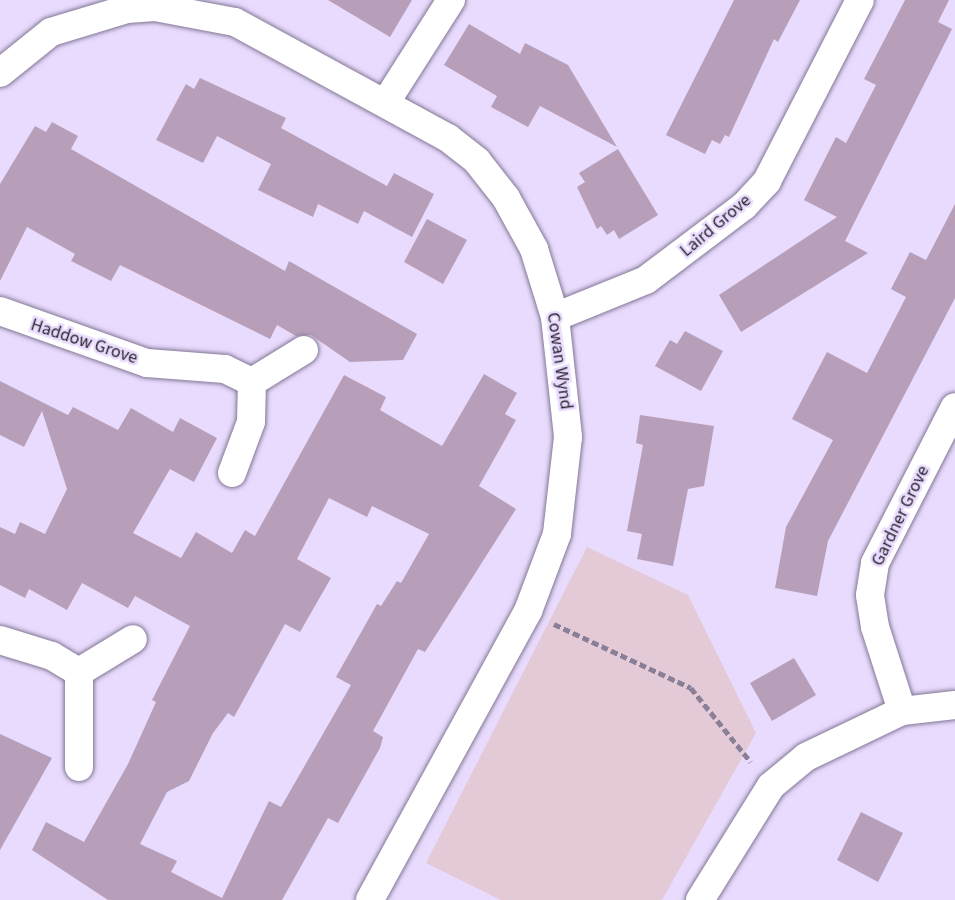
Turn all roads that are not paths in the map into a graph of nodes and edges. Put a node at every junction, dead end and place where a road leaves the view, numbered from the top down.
1 (451, 0) edge
2 (860, 0) edge
3 (97, 8) edge
4 (0, 73) edge
5 (386, 103) junction
6 (0, 311) edge
7 (555, 317) junction
8 (304, 350) dead end
9 (252, 382) junction
10 (955, 407) edge
11 (232, 473) dead end
12 (133, 639) dead end
13 (0, 640) edge
14 (79, 672) junction
15 (955, 705) edge
16 (902, 711) junction
17 (79, 767) dead end
18 (370, 900) edge
19 (700, 900) edge

1 - 5 street
2 - 7 street, Laird Grove
3 - 4 street, Cowan Wynd
3 - 5 street, Cowan Wynd
5 - 7 street, Cowan Wynd
6 - 9 street, Haddow Grove
7 - 18 street, Cowan Wynd
8 - 9 street
9 - 11 street
10 - 16 street, Gardner Grove
12 - 14 street
13 - 14 street
14 - 17 street
15 - 16 street
16 - 19 street

